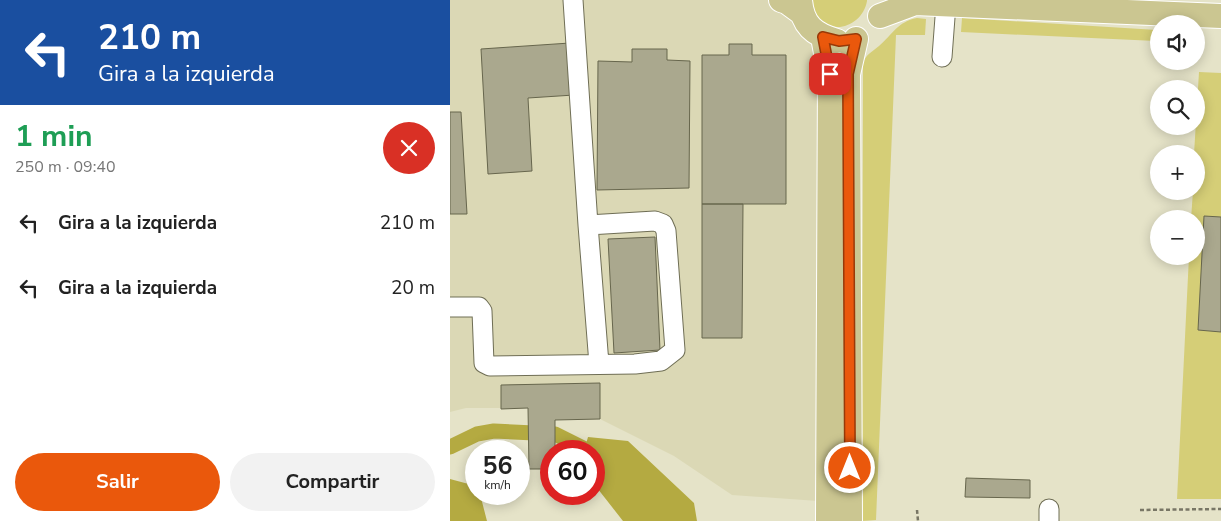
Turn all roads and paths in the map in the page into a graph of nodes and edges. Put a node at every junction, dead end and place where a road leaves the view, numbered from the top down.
1 (573, 0) edge
2 (781, 0) edge
3 (946, 4) junction
4 (801, 7) edge
5 (881, 8) edge
6 (1221, 16) edge
7 (823, 37) junction
8 (856, 39) junction
9 (942, 57) dead end
10 (588, 225) junction
11 (450, 307) edge
12 (599, 364) junction
13 (1221, 509) edge
14 (917, 510) dead end
15 (1140, 510) dead end
16 (828, 521) edge
17 (850, 521) edge
18 (918, 521) edge

1 - 10 lane
2 - 4 main road
3 - 5 main road
3 - 6 main road
3 - 9 lane
4 - 7 main road
5 - 8 main road
7 - 8 main road
7 - 16 main road
8 - 17 main road
10 - 12 lane
10 - 12 lane
11 - 12 lane
13 - 15 path
14 - 18 path

